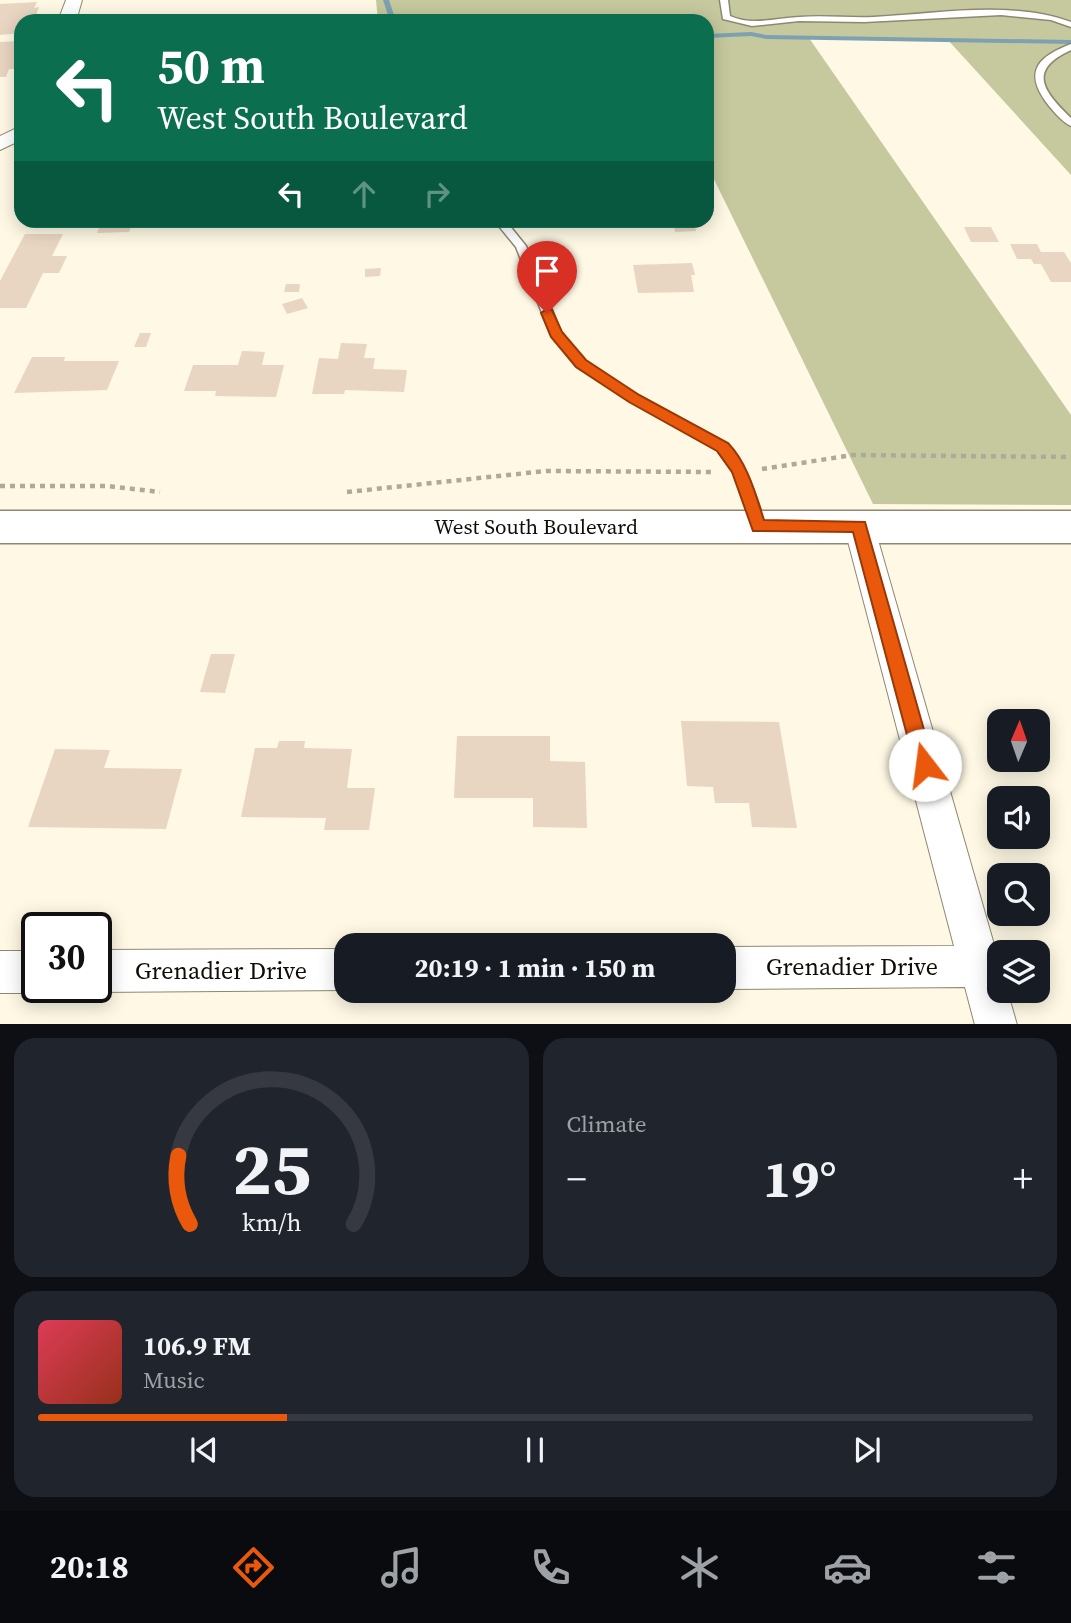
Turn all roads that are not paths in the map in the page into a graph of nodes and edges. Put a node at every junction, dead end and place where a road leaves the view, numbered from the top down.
1 (724, 0) edge
2 (1071, 25) edge
3 (1071, 47) edge
4 (1071, 123) edge
5 (506, 228) edge
6 (759, 526) junction
7 (859, 526) junction
8 (0, 527) edge
9 (1071, 527) edge
10 (980, 967) junction
11 (736, 968) edge
12 (334, 970) edge
13 (21, 971) edge
14 (112, 971) edge
15 (0, 972) edge
16 (996, 1024) edge

1 - 2 lane
3 - 4 lane
5 - 6 lane
6 - 7 main road, West South Boulevard
6 - 8 main road, West South Boulevard
7 - 9 main road, West South Boulevard
7 - 10 street
10 - 11 street, Grenadier Drive
10 - 16 street
12 - 14 street, Grenadier Drive
13 - 15 street

